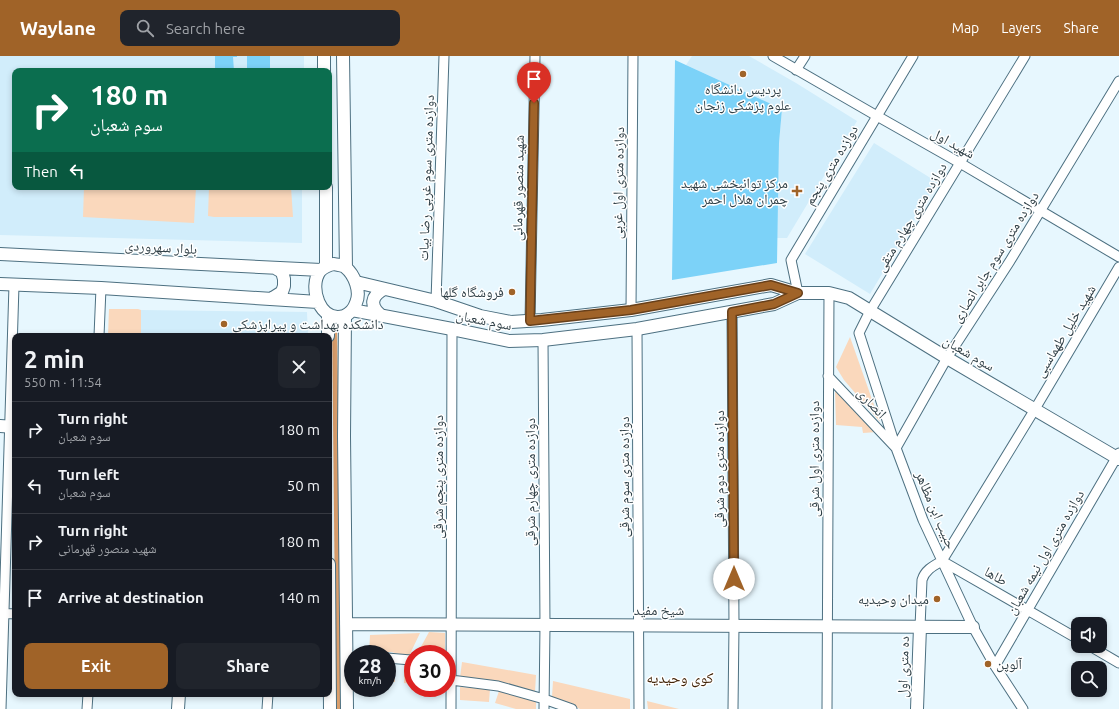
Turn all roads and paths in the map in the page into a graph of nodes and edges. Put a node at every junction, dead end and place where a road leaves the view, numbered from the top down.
1 (324, 56) edge
2 (343, 56) edge
3 (444, 56) edge
4 (534, 56) edge
5 (633, 56) edge
6 (773, 56) edge
7 (805, 56) edge
8 (913, 56) edge
9 (1025, 56) edge
10 (324, 68) edge
11 (796, 70) junction
12 (1119, 81) edge
13 (877, 116) junction
14 (960, 163) junction
15 (326, 190) edge
16 (1041, 210) junction
17 (0, 254) edge
18 (1119, 256) edge
19 (1119, 267) edge
20 (275, 268) junction
21 (324, 268) junction
22 (346, 268) junction
23 (356, 282) junction
24 (0, 284) edge
25 (14, 285) junction
26 (101, 288) junction
27 (384, 289) junction
28 (829, 292) junction
29 (798, 293) junction
30 (271, 299) junction
31 (436, 301) junction
32 (318, 302) junction
33 (631, 310) junction
34 (870, 311) junction
35 (732, 312) junction
36 (349, 313) junction
37 (328, 315) junction
38 (382, 316) junction
39 (530, 321) junction
40 (452, 329) junction
41 (637, 329) junction
42 (99, 333) edge
43 (328, 333) edge
44 (543, 340) junction
45 (947, 358) junction
46 (828, 376) junction
47 (1035, 409) junction
48 (8, 427) edge
49 (896, 448) junction
50 (1118, 456) edge
51 (942, 561) junction
52 (1028, 610) junction
53 (2, 613) edge
54 (12, 614) edge
55 (346, 624) junction
56 (451, 624) junction
57 (545, 625) junction
58 (639, 625) junction
59 (734, 626) junction
60 (827, 626) junction
61 (920, 627) junction
62 (973, 627) junction
63 (1071, 635) edge
64 (450, 645) edge
65 (1102, 653) edge
66 (1119, 663) edge
67 (995, 666) junction
68 (456, 680) edge
69 (88, 697) edge
70 (179, 697) edge
71 (268, 697) edge
72 (330, 697) edge
73 (450, 697) edge
74 (544, 699) junction
75 (1, 709) edge
76 (87, 709) edge
77 (178, 709) edge
78 (267, 709) edge
79 (330, 709) edge
80 (347, 709) edge
81 (451, 709) edge
82 (544, 709) edge
83 (572, 709) edge
84 (639, 709) edge
85 (734, 709) edge
86 (827, 709) edge
87 (917, 709) edge
88 (1023, 709) edge

1 - 10 main road
2 - 22 main road
3 - 31 street, دوازده متری سوم غربی رضا بیات
4 - 39 street, شهید منصور قهرمانی
5 - 33 street, دوازده متری اول غربی
6 - 11 street, شهید اول
7 - 11 street
8 - 13 street, دوازده متری پنجم
9 - 14 street, دوازده متری چهارم متقی
11 - 13 street, شهید اول
12 - 16 street, دوازده متری سوم جابر انصاری
13 - 14 street, شهید اول
13 - 29 street, دوازده متری پنجم
14 - 16 street, شهید اول
14 - 34 street, دوازده متری چهارم متقی
15 - 21 main road
16 - 18 street, شهید اول
16 - 45 street, دوازده متری سوم جابر انصاری
17 - 20 main road, بلوار سهروردی
19 - 47 street, شهید خلیل طهماسبی
20 - 21 main road, بلوار سهروردی
20 - 30 main road
21 - 22 main road
21 - 32 main road
22 - 23 main road
23 - 27 main road, سوم شعبان
23 - 36 main road
24 - 25 main road
25 - 26 main road
25 - 48 street
26 - 30 main road
26 - 42 street
27 - 31 main road, سوم شعبان
27 - 38 main road
28 - 29 main road, سوم شعبان
28 - 34 main road, سوم شعبان
28 - 46 street, دوازده متری اول شرقی
29 - 33 main road, سوم شعبان
29 - 35 main road, سوم شعبان
30 - 32 main road
31 - 39 main road, سوم شعبان
32 - 37 main road
33 - 39 main road, سوم شعبان
34 - 45 main road, سوم شعبان
34 - 49 street, حبیب ابن مظاهر
35 - 41 main road, سوم شعبان
35 - 59 street, دوازده متری دوم شرقی
36 - 37 main road
36 - 38 main road, سوم شعبان
36 - 55 main road
37 - 43 main road
38 - 40 main road, سوم شعبان
40 - 44 main road, سوم شعبان
40 - 56 street, دوازده متری پنجم شرقی
41 - 44 main road, سوم شعبان
41 - 58 street, دوازده متری سوم شرقی
44 - 57 street, دوازده متری چهارم شرقی
45 - 47 main road, سوم شعبان
45 - 49 street, دوازده متری سوم جابر انصاری
46 - 49 street, انصاری
46 - 60 street, دوازده متری اول شرقی
47 - 50 main road, سوم شعبان
47 - 51 street, شهید خلیل طهماسبی
48 - 53 street
49 - 51 street, حبیب ابن مظاهر
50 - 52 street, دوازده متری اول نیمه شعبان
51 - 52 street, طاها
51 - 61 street
51 - 62 street, حبیب ابن مظاهر
52 - 63 street, طاها
52 - 67 street, دوازده متری اول نیمه شعبان
53 - 54 street
53 - 75 street
55 - 56 main road, شیخ مفید
55 - 80 main road
56 - 57 main road, شیخ مفید
56 - 64 street, دوازده متری پنجم شرقی
57 - 58 main road, شیخ مفید
57 - 74 street, دوازده متری چهارم شرقی
58 - 59 main road, شیخ مفید
58 - 84 street, دوازده متری سوم شرقی
59 - 60 main road, شیخ مفید
59 - 85 street, دوازده متری دوم شرقی
60 - 61 main road, شیخ مفید
60 - 86 street
61 - 62 main road, شیخ مفید
61 - 87 main road, ده متری اول
62 - 67 street, حبیب ابن مظاهر
65 - 66 street
67 - 88 street, حبیب ابن مظاهر
68 - 74 street
69 - 76 street
70 - 77 main road
71 - 78 street
72 - 79 main road
73 - 81 street, دوازده متری پنجم شرقی
74 - 82 street, دوازده متری چهارم شرقی
74 - 83 street

